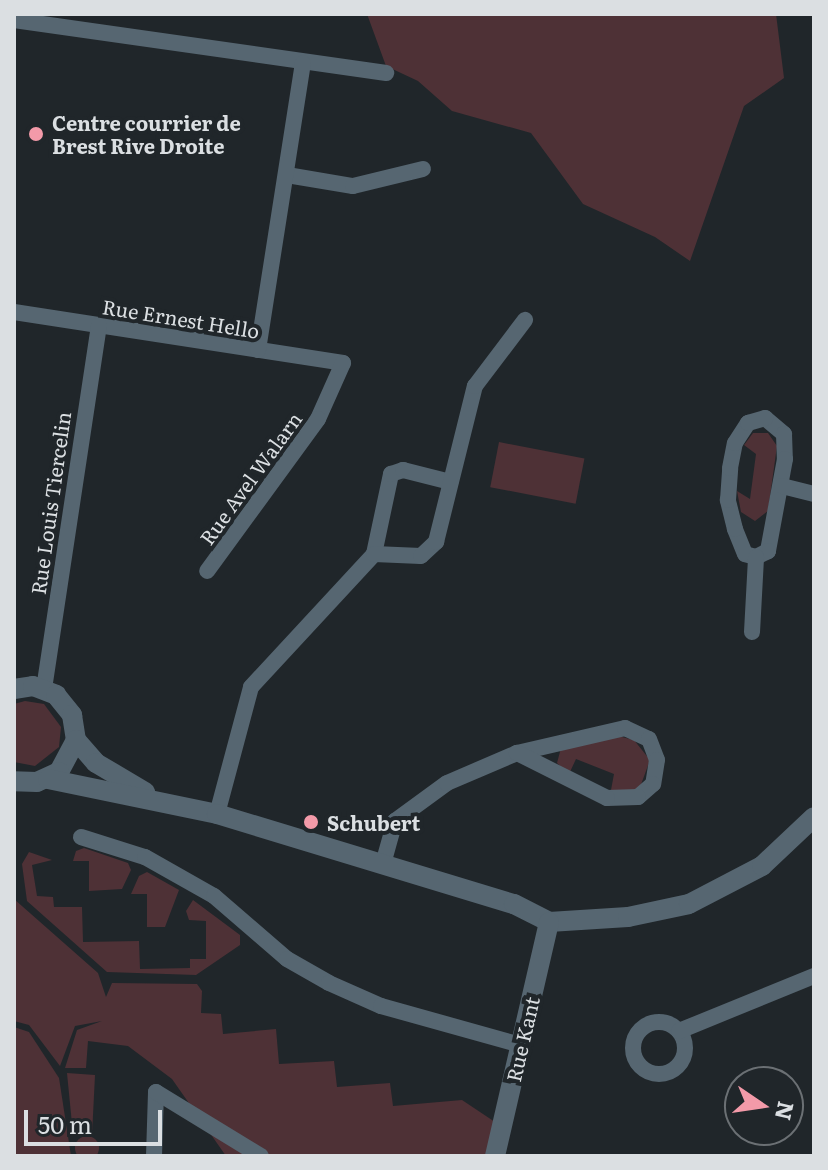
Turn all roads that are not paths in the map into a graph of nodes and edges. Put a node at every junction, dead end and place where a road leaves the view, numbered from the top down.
1 (14, 20) edge
2 (303, 64) junction
3 (386, 73) dead end
4 (423, 169) dead end
5 (287, 175) junction
6 (14, 312) edge
7 (525, 320) dead end
8 (99, 325) junction
9 (258, 350) junction
10 (343, 363) joint
11 (450, 482) junction
12 (782, 486) junction
13 (814, 494) edge
14 (374, 554) junction
15 (756, 557) junction
16 (207, 571) dead end
17 (752, 632) dead end
18 (14, 689) edge
19 (44, 689) junction
20 (76, 740) junction
21 (517, 753) junction
22 (48, 779) junction
23 (14, 781) edge
24 (155, 798) junction
25 (217, 814) junction
26 (814, 817) edge
27 (81, 837) dead end
28 (383, 864) junction
29 (549, 922) junction
30 (814, 976) edge
31 (679, 1031) dead end
32 (521, 1045) junction
33 (154, 1156) edge
34 (261, 1156) edge
35 (495, 1156) edge

1 - 2 street
2 - 3 street
2 - 5 street
4 - 5 street
5 - 9 street
6 - 8 street, Rue Ernest Hello
7 - 11 street
8 - 9 street, Rue Ernest Hello
8 - 19 street, Rue Louis Tiercelin
9 - 10 street, Rue Ernest Hello
10 - 16 street, Rue Avel Walarn
11 - 14 street
11 - 14 street
12 - 13 street
12 - 15 street
12 - 15 street
14 - 25 street
15 - 17 street
18 - 19 street
19 - 20 street
20 - 22 street
20 - 24 street
21 - 21 street
21 - 28 street
22 - 23 street
22 - 24 street
24 - 25 street
25 - 28 street
26 - 29 street
27 - 32 street
28 - 29 street
29 - 32 street, Rue Kant
30 - 31 street
32 - 35 street, Rue Kant
33 - 34 street

